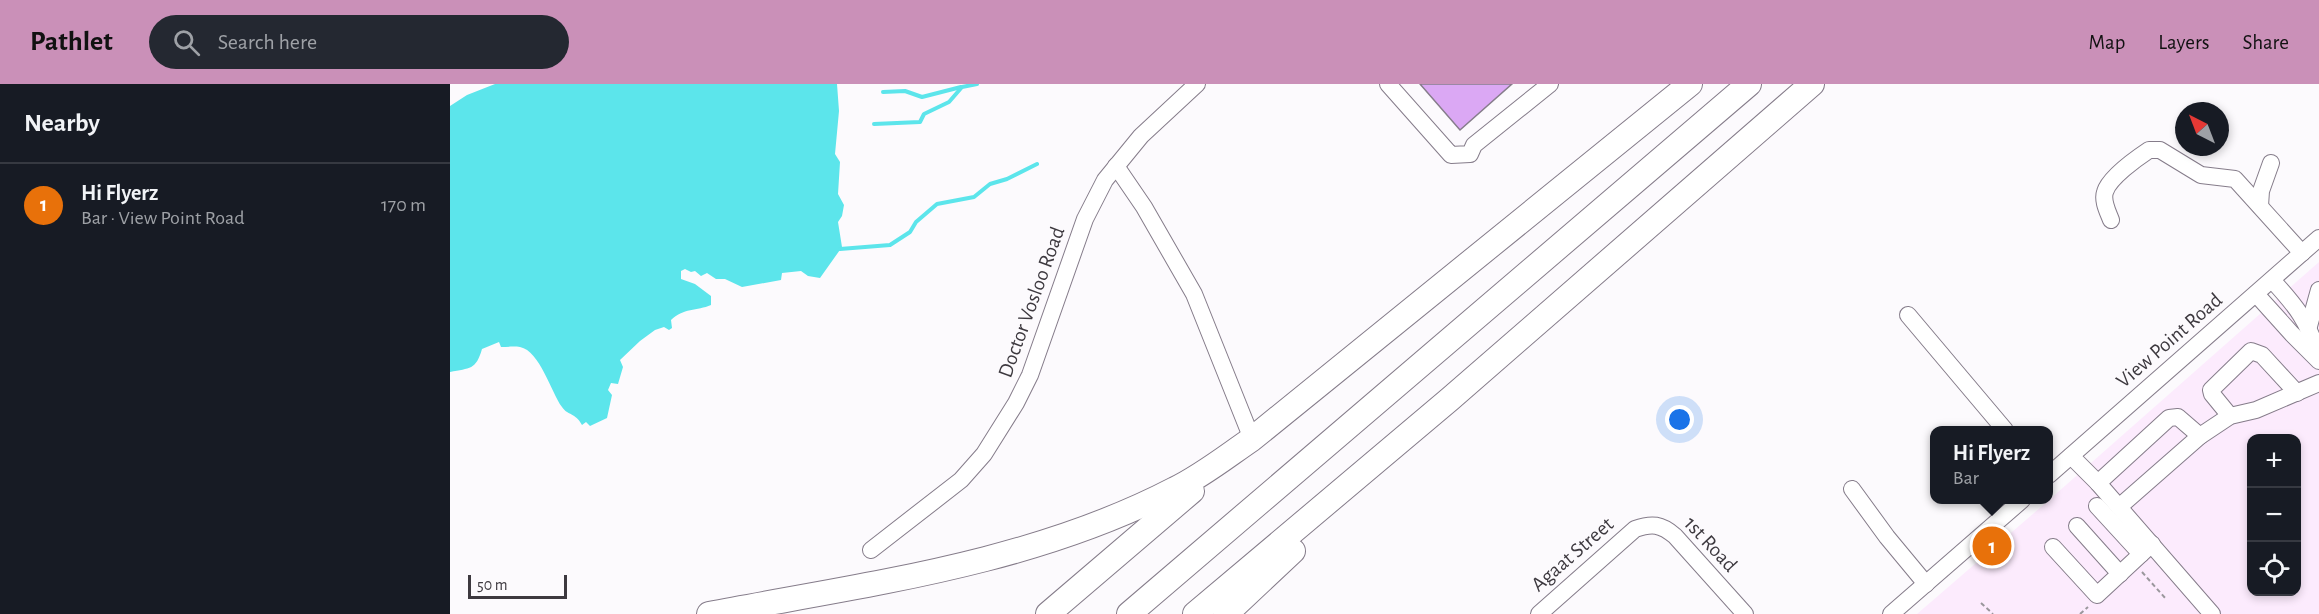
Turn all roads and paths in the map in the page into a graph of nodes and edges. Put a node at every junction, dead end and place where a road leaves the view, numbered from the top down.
1 (1197, 84) edge
2 (1388, 84) edge
3 (1550, 84) edge
4 (1690, 84) edge
5 (1749, 84) edge
6 (1812, 84) edge
7 (2271, 163) dead end
8 (1116, 166) junction
9 (2260, 206) junction
10 (2111, 220) dead end
11 (2319, 238) edge
12 (2302, 253) junction
13 (2271, 280) junction
14 (2319, 290) edge
15 (2256, 294) junction
16 (1908, 315) dead end
17 (2309, 326) junction
18 (2319, 356) edge
19 (2319, 361) edge
20 (2319, 383) edge
21 (2297, 393) junction
22 (1450, 399) junction
23 (2230, 416) junction
24 (2002, 426) edge
25 (2200, 435) junction
26 (1252, 439) junction
27 (2071, 456) junction
28 (2053, 472) edge
29 (2098, 483) junction
30 (1851, 489) dead end
31 (2017, 504) edge
32 (2097, 506) dead end
33 (2119, 507) junction
34 (2077, 526) dead end
35 (1635, 529) joint
36 (2054, 547) dead end
37 (871, 550) dead end
38 (2142, 553) junction
39 (2120, 574) junction
40 (1926, 584) junction
41 (2166, 599) dead end
42 (1981, 603) dead end
43 (709, 614) edge
44 (1048, 614) edge
45 (1129, 614) edge
46 (1196, 614) edge
47 (1226, 614) edge
48 (1539, 614) edge
49 (1745, 614) edge
50 (1891, 614) edge
51 (1994, 614) edge
52 (2212, 614) edge

1 - 8 street, Doctor Vosloo Road
2 - 3 street
4 - 26 highway
5 - 45 highway
6 - 22 highway
7 - 9 street
8 - 26 street
8 - 37 street, Doctor Vosloo Road
9 - 10 street
9 - 12 street
11 - 12 street, View Point Road
12 - 13 street, View Point Road
13 - 15 street, View Point Road
13 - 17 street
14 - 17 street
15 - 19 street
15 - 27 street, View Point Road
16 - 24 street
17 - 18 street
20 - 21 street
21 - 23 street
21 - 23 street
22 - 46 highway
22 - 47 highway
23 - 25 street
25 - 29 street
25 - 33 street
26 - 43 highway
26 - 44 highway
27 - 28 street, View Point Road
27 - 29 street
29 - 33 street
30 - 40 street
31 - 40 street
32 - 38 street
33 - 38 street
34 - 39 street
35 - 48 street, Agaat Street
35 - 49 street, 1st Road
36 - 39 street
38 - 39 street
38 - 41 path
38 - 52 street
40 - 50 street
42 - 51 path

